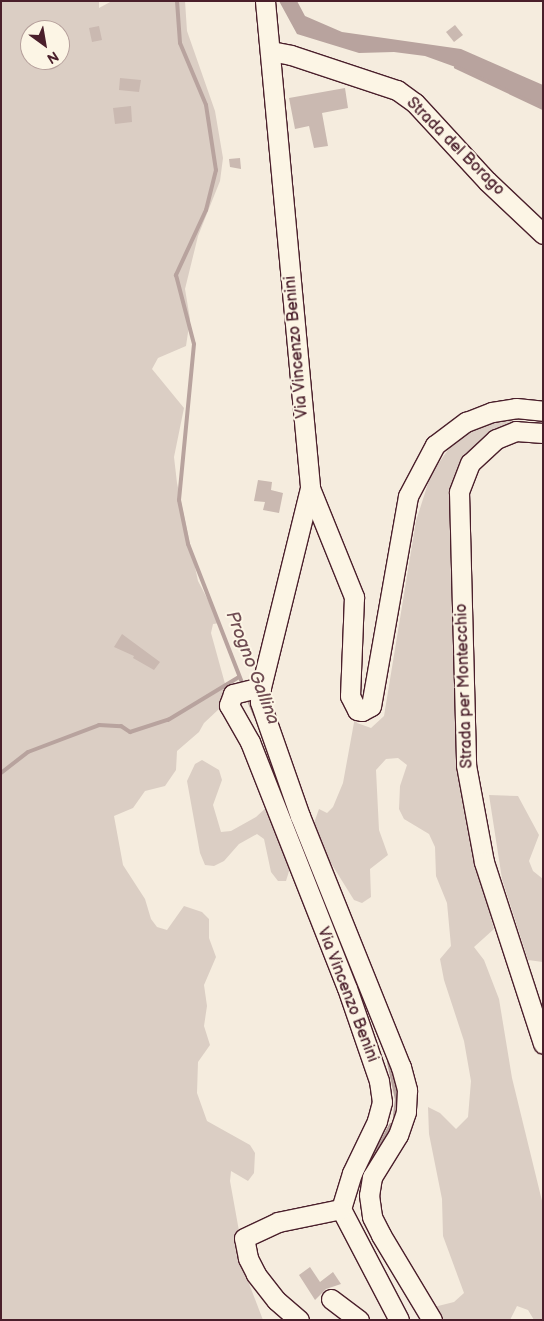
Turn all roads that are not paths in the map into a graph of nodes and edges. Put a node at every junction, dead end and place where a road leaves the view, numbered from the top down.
1 (265, 1) edge
2 (271, 51) junction
3 (543, 234) edge
4 (543, 411) edge
5 (543, 433) edge
6 (310, 488) junction
7 (257, 687) junction
8 (543, 1044) edge
9 (341, 1209) junction
10 (331, 1299) dead end
11 (299, 1320) edge
12 (359, 1320) edge
13 (399, 1320) edge
14 (432, 1320) edge

1 - 2 street, Via Vincenzo Benini
2 - 3 street, Strada del Borago
2 - 6 street, Via Vincenzo Benini
4 - 6 street
5 - 8 street, Strada per Montecchio
6 - 7 street, Via Vincenzo Benini
7 - 9 street, Via Vincenzo Benini
7 - 14 street, Via Vincenzo Benini
9 - 11 street
9 - 13 street
10 - 12 street

